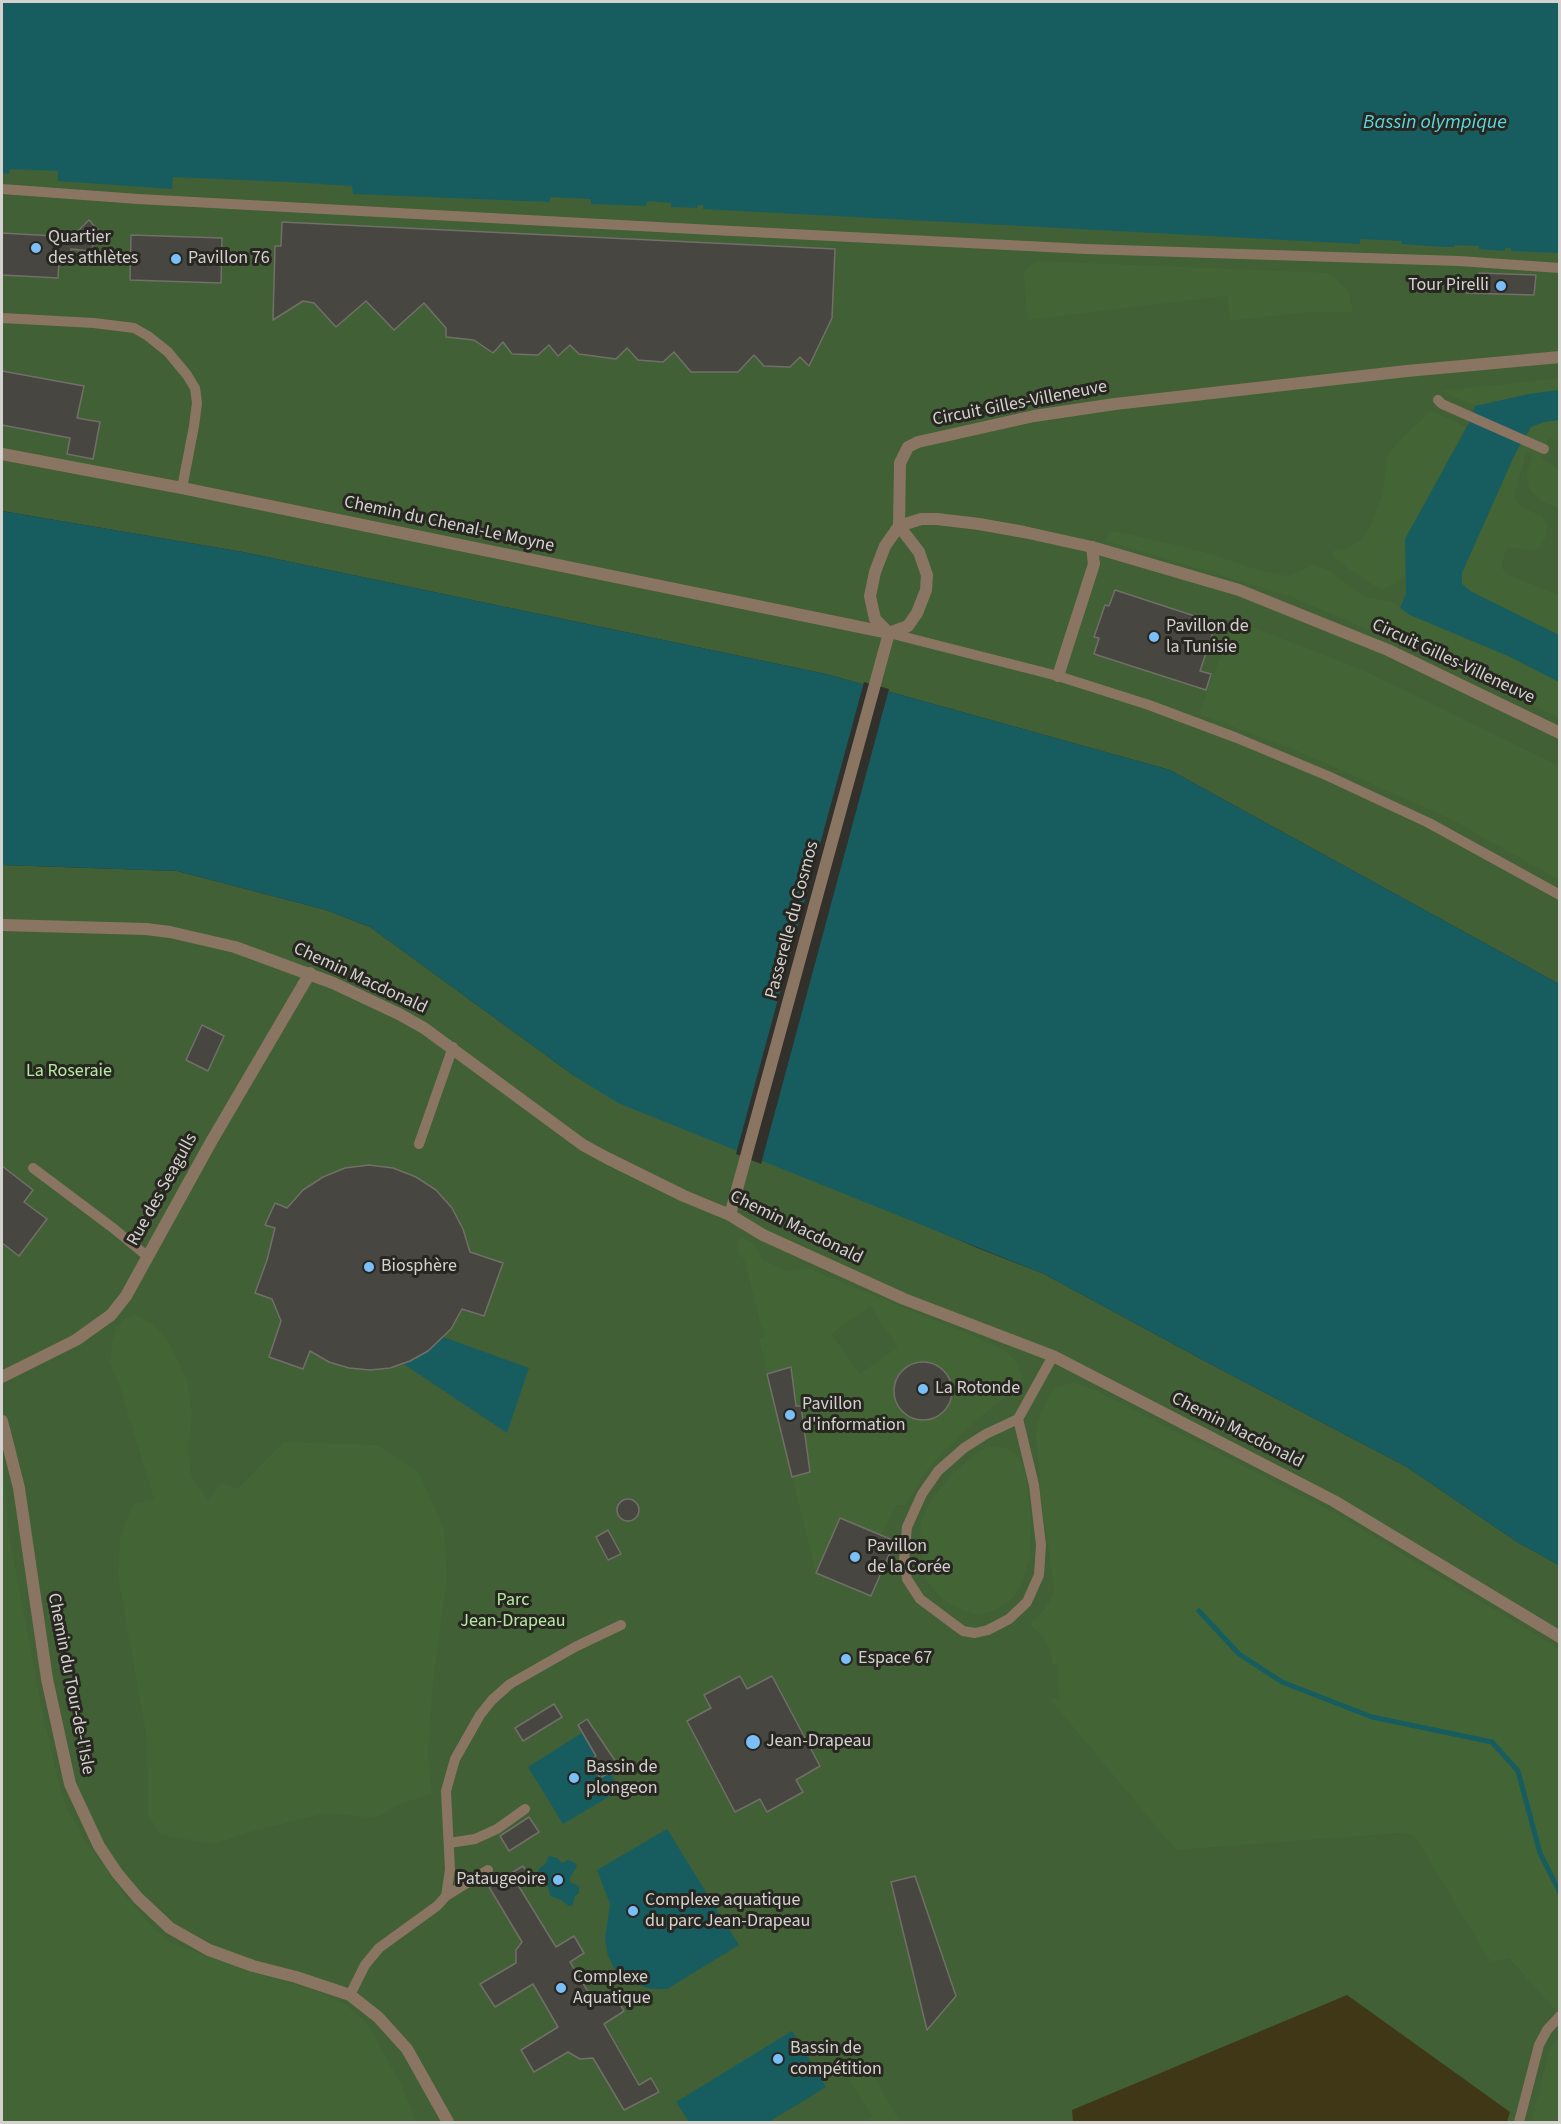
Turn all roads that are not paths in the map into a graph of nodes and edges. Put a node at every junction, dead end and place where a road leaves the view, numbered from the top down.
1 (2, 189) edge
2 (1560, 268) edge
3 (2, 318) edge
4 (1560, 357) edge
5 (1440, 402) dead end
6 (1544, 449) dead end
7 (2, 454) edge
8 (182, 488) junction
9 (899, 526) junction
10 (1092, 547) junction
11 (889, 633) junction
12 (1058, 675) junction
13 (1560, 732) edge
14 (1560, 895) edge
15 (2, 925) edge
16 (310, 973) junction
17 (453, 1047) junction
18 (419, 1144) dead end
19 (33, 1168) dead end
20 (730, 1215) junction
21 (147, 1256) junction
22 (1053, 1356) junction
23 (2, 1377) edge
24 (1018, 1419) junction
25 (2, 1421) edge
26 (621, 1625) dead end
27 (1560, 1637) edge
28 (525, 1809) dead end
29 (449, 1843) junction
30 (488, 1870) dead end
31 (446, 1896) junction
32 (350, 1995) junction
33 (1560, 2016) edge
34 (448, 2122) edge
35 (1519, 2122) edge

1 - 2 lane
3 - 8 lane
4 - 9 street, Circuit Gilles-Villeneuve
5 - 6 lane
7 - 8 street, Chemin du Chenal-Le Moyne
8 - 11 street, Chemin du Chenal-Le Moyne
9 - 10 street, Circuit Gilles-Villeneuve
9 - 11 street
9 - 11 street
10 - 12 street
10 - 13 street, Circuit Gilles-Villeneuve
11 - 12 lane
11 - 20 street, Passerelle du Cosmos
12 - 14 lane
15 - 16 street, Chemin Macdonald
16 - 17 street, Chemin Macdonald
16 - 21 street, Rue des Seagulls
17 - 18 lane
17 - 20 street, Chemin Macdonald
19 - 21 lane
20 - 22 street, Chemin Macdonald
21 - 23 street, Rue des Seagulls
22 - 24 lane
22 - 27 street, Chemin Macdonald
24 - 24 lane
25 - 32 street, Chemin du Tour-de-l'Isle
26 - 29 lane
28 - 29 lane
29 - 31 lane
30 - 31 lane
31 - 32 lane
32 - 34 street, Chemin du Tour-de-l'Isle
33 - 35 lane

